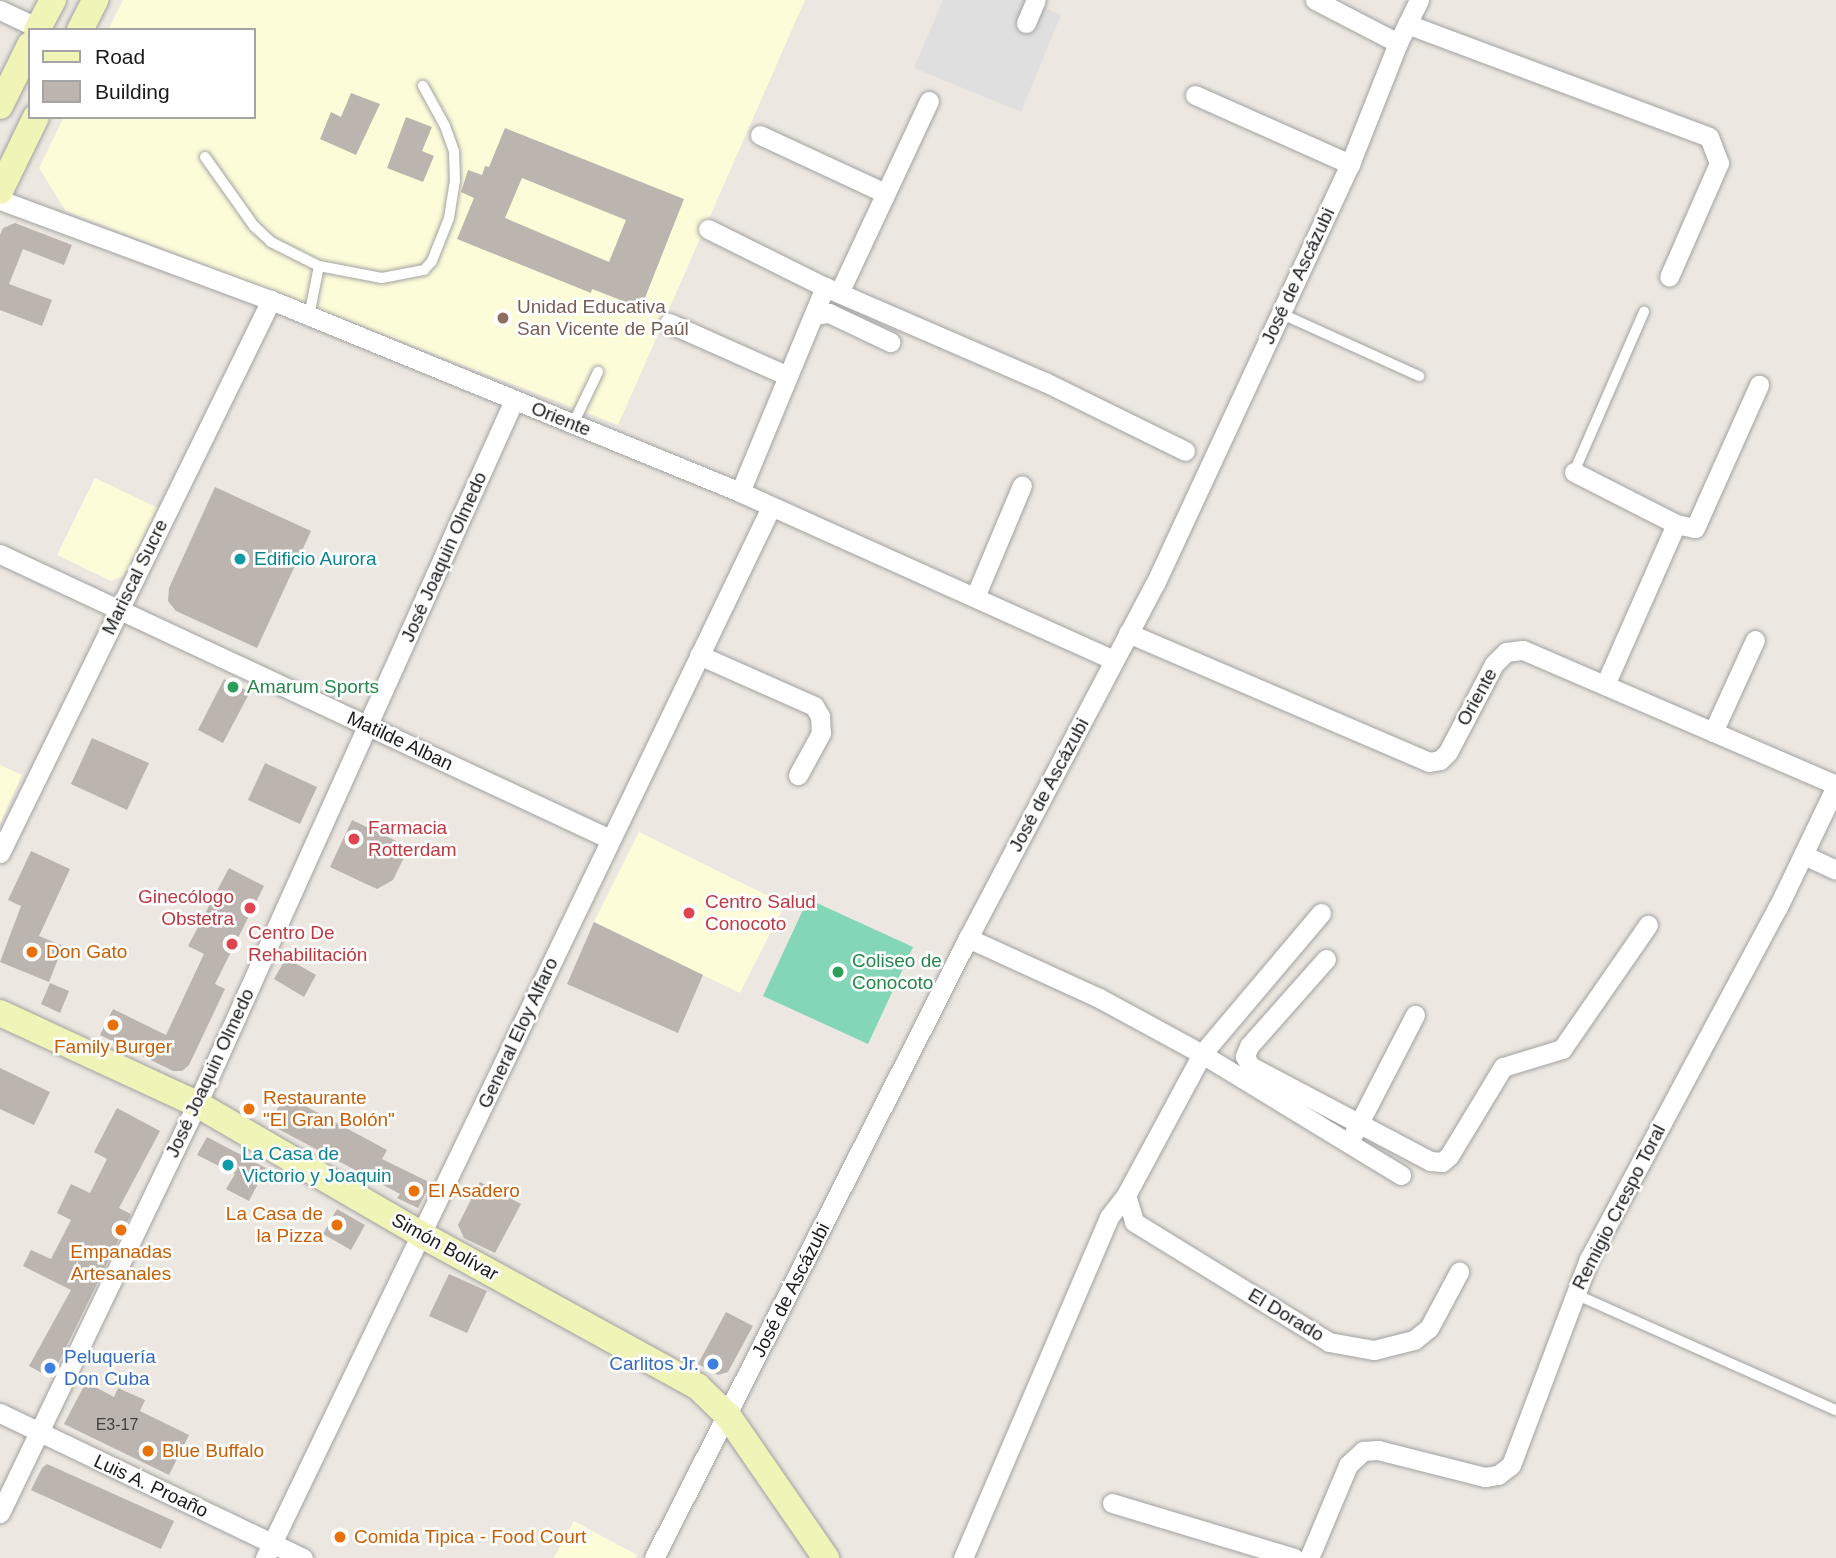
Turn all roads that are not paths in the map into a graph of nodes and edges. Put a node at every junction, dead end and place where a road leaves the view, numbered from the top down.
1 (53, 0) edge
2 (95, 0) edge
3 (1036, 0) edge
4 (1315, 0) edge
5 (1419, 0) edge
6 (0, 10) edge
7 (1026, 23) dead end
8 (1407, 24) junction
9 (38, 28) edge
10 (81, 28) edge
11 (28, 29) edge
12 (1398, 43) junction
13 (28, 48) edge
14 (423, 86) dead end
15 (1195, 95) dead end
16 (929, 100) dead end
17 (0, 106) edge
18 (35, 119) edge
19 (760, 135) dead end
20 (205, 157) dead end
21 (1350, 164) junction
22 (0, 191) edge
23 (885, 193) junction
24 (0, 200) edge
25 (708, 229) dead end
26 (319, 266) junction
27 (1669, 277) dead end
28 (832, 290) junction
29 (271, 300) junction
30 (1644, 312) dead end
31 (1280, 313) junction
32 (814, 315) junction
33 (309, 316) junction
34 (669, 323) dead end
35 (890, 342) dead end
36 (597, 372) dead end
37 (788, 376) junction
38 (1419, 376) dead end
39 (1759, 385) dead end
40 (514, 400) junction
41 (573, 424) junction
42 (1185, 450) dead end
43 (1574, 472) joint
44 (1022, 485) dead end
45 (740, 492) junction
46 (771, 507) junction
47 (1676, 524) junction
48 (0, 554) edge
49 (975, 597) junction
50 (120, 607) junction
51 (1128, 633) junction
52 (1755, 640) dead end
53 (699, 655) junction
54 (1114, 660) junction
55 (1605, 685) junction
56 (368, 726) junction
57 (1713, 732) junction
58 (798, 775) dead end
59 (1834, 796) edge
60 (610, 839) junction
61 (0, 853) edge
62 (1804, 855) junction
63 (1836, 870) edge
64 (1321, 913) dead end
65 (1648, 925) dead end
66 (968, 938) junction
67 (1325, 959) dead end
68 (0, 1013) edge
69 (1415, 1015) dead end
70 (1202, 1054) junction
71 (197, 1104) junction
72 (1358, 1124) junction
73 (1348, 1143) junction
74 (1401, 1175) dead end
75 (1126, 1195) junction
76 (422, 1235) junction
77 (1459, 1272) dead end
78 (1574, 1294) junction
79 (1836, 1410) edge
80 (0, 1413) edge
81 (728, 1416) junction
82 (39, 1434) junction
83 (1112, 1503) dead end
84 (0, 1513) edge
85 (269, 1550) edge
86 (303, 1558) edge
87 (654, 1558) edge
88 (826, 1558) edge
89 (963, 1558) edge
90 (1294, 1558) edge
91 (1309, 1558) edge

1 - 9 street
2 - 10 street
3 - 7 street
4 - 12 street
5 - 8 street, José de Ascázubi
6 - 11 street
8 - 12 street, José de Ascázubi
8 - 27 street
12 - 21 street, José de Ascázubi
13 - 17 street
14 - 26 lane
15 - 21 street
16 - 23 street
18 - 22 street
19 - 23 street
20 - 26 lane
21 - 31 street, José de Ascázubi
23 - 28 street
24 - 29 street, Oriente
25 - 28 street
26 - 33 lane
28 - 32 street
28 - 42 street
29 - 33 street, Oriente
29 - 50 street, Mariscal Sucre
30 - 43 lane
31 - 38 lane
31 - 51 street, José de Ascázubi
32 - 35 street
32 - 37 street
33 - 40 street, Oriente
34 - 37 street
36 - 41 lane
37 - 45 street
39 - 47 street
40 - 41 street, Oriente
40 - 56 street, José Joaquin Olmedo
41 - 45 street, Oriente
43 - 47 street
44 - 49 street
45 - 46 street, Oriente
46 - 49 street, Oriente
46 - 53 street, General Eloy Alfaro
47 - 55 street
48 - 50 street, Matilde Alban
49 - 54 street, Oriente
50 - 56 street, Matilde Alban
50 - 61 street, Mariscal Sucre
51 - 54 street, José de Ascázubi
51 - 55 street, Oriente
52 - 57 street
53 - 58 street
53 - 60 street, General Eloy Alfaro
54 - 66 street, José de Ascázubi
55 - 57 street, Oriente
56 - 60 street, Matilde Alban
56 - 71 street, José Joaquin Olmedo
57 - 59 street, Oriente
59 - 62 street, Remigio Crespo Toral
60 - 76 street, General Eloy Alfaro
62 - 63 street
62 - 78 street, Remigio Crespo Toral
64 - 70 street
65 - 72 street
66 - 70 street
66 - 81 street, José de Ascázubi
67 - 72 street
68 - 71 street, Simón Bolívar
69 - 72 street
70 - 73 street
70 - 75 street
71 - 76 street, Simón Bolívar
71 - 82 street, José Joaquin Olmedo
72 - 73 street
73 - 74 street
75 - 77 street, El Dorado
75 - 89 street
76 - 81 street, Simón Bolívar
76 - 85 street, General Eloy Alfaro
78 - 79 lane
78 - 91 street, Remigio Crespo Toral
80 - 82 street, Luis A. Proaño
81 - 87 street, José de Ascázubi
81 - 88 street, Simón Bolívar
82 - 84 street, José Joaquin Olmedo
82 - 85 street, Luis A. Proaño
83 - 90 street
85 - 86 street, Luis A. Proaño

